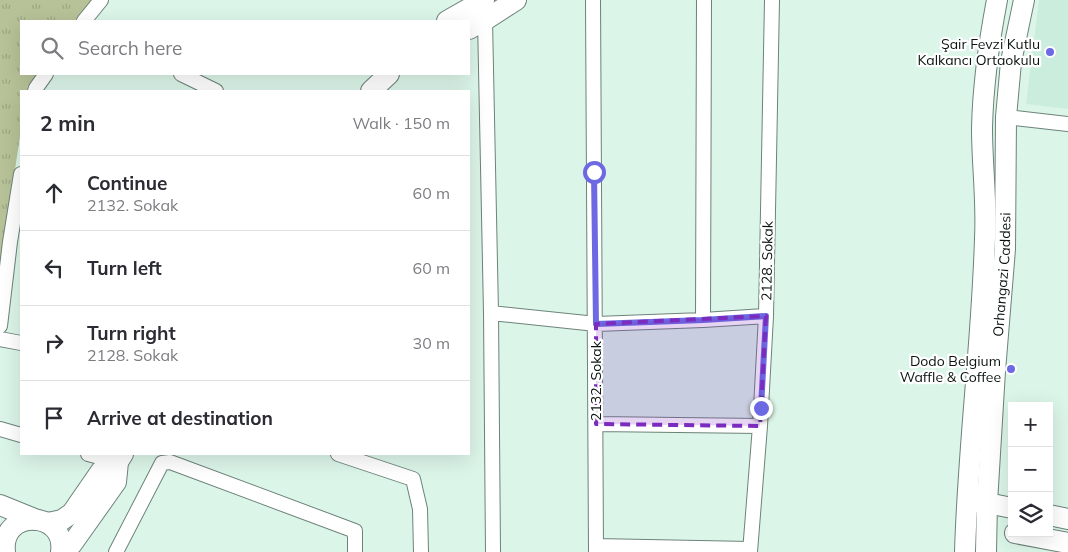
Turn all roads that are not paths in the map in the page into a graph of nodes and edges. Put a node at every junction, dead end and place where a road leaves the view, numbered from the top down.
1 (101, 0) edge
2 (484, 0) edge
3 (516, 0) edge
4 (593, 0) edge
5 (704, 0) edge
6 (772, 0) edge
7 (997, 0) edge
8 (1024, 0) edge
9 (85, 20) edge
10 (449, 20) edge
11 (477, 24) edge
12 (45, 75) edge
13 (183, 75) edge
14 (388, 75) edge
15 (35, 90) edge
16 (214, 90) edge
17 (372, 90) edge
18 (1006, 117) junction
19 (1068, 124) edge
20 (20, 188) edge
21 (16, 242) edge
22 (490, 313) junction
23 (766, 316) junction
24 (703, 320) junction
25 (596, 324) junction
26 (0, 326) edge
27 (0, 339) edge
28 (20, 343) edge
29 (596, 424) junction
30 (760, 426) junction
31 (0, 428) edge
32 (20, 435) edge
33 (96, 455) edge
34 (341, 455) edge
35 (120, 458) edge
36 (172, 458) edge
37 (967, 501) junction
38 (988, 503) junction
39 (0, 505) edge
40 (1008, 507) edge
41 (1053, 516) edge
42 (1068, 519) edge
43 (966, 521) junction
44 (43, 522) junction
45 (986, 528) junction
46 (1008, 532) edge
47 (1036, 537) edge
48 (1068, 543) edge
49 (0, 548) edge
50 (596, 549) edge
51 (750, 550) edge
52 (4, 552) edge
53 (62, 552) edge
54 (116, 552) edge
55 (355, 552) edge
56 (421, 552) edge
57 (493, 552) edge
58 (965, 552) edge
59 (986, 552) edge

1 - 9 street
2 - 10 main road
3 - 11 main road
4 - 25 street, 2132. Sokak
5 - 24 street
6 - 23 street, 2128. Sokak
7 - 37 main road
8 - 18 main road, Orhangazi Caddesi
11 - 22 street
12 - 15 street
13 - 16 street
14 - 17 main road
18 - 19 street
18 - 38 main road, Orhangazi Caddesi
20 - 21 street
21 - 26 street
22 - 25 street
22 - 57 street
23 - 24 street
23 - 30 street, 2128. Sokak
24 - 25 street
25 - 29 street, 2132. Sokak
27 - 28 street
29 - 30 street
29 - 50 street, 2132. Sokak
30 - 51 street, 2128. Sokak
31 - 32 street
33 - 35 street
34 - 56 street
35 - 44 main road
35 - 53 main road
36 - 54 street
36 - 55 street
37 - 38 main road
37 - 43 main road
38 - 40 main road
38 - 45 main road, Orhangazi Caddesi
39 - 44 main road
41 - 42 main road
43 - 45 main road
43 - 58 main road
44 - 52 main road
44 - 53 main road
45 - 46 main road
45 - 59 main road, Orhangazi Caddesi
47 - 48 main road
49 - 52 main road
50 - 51 street

